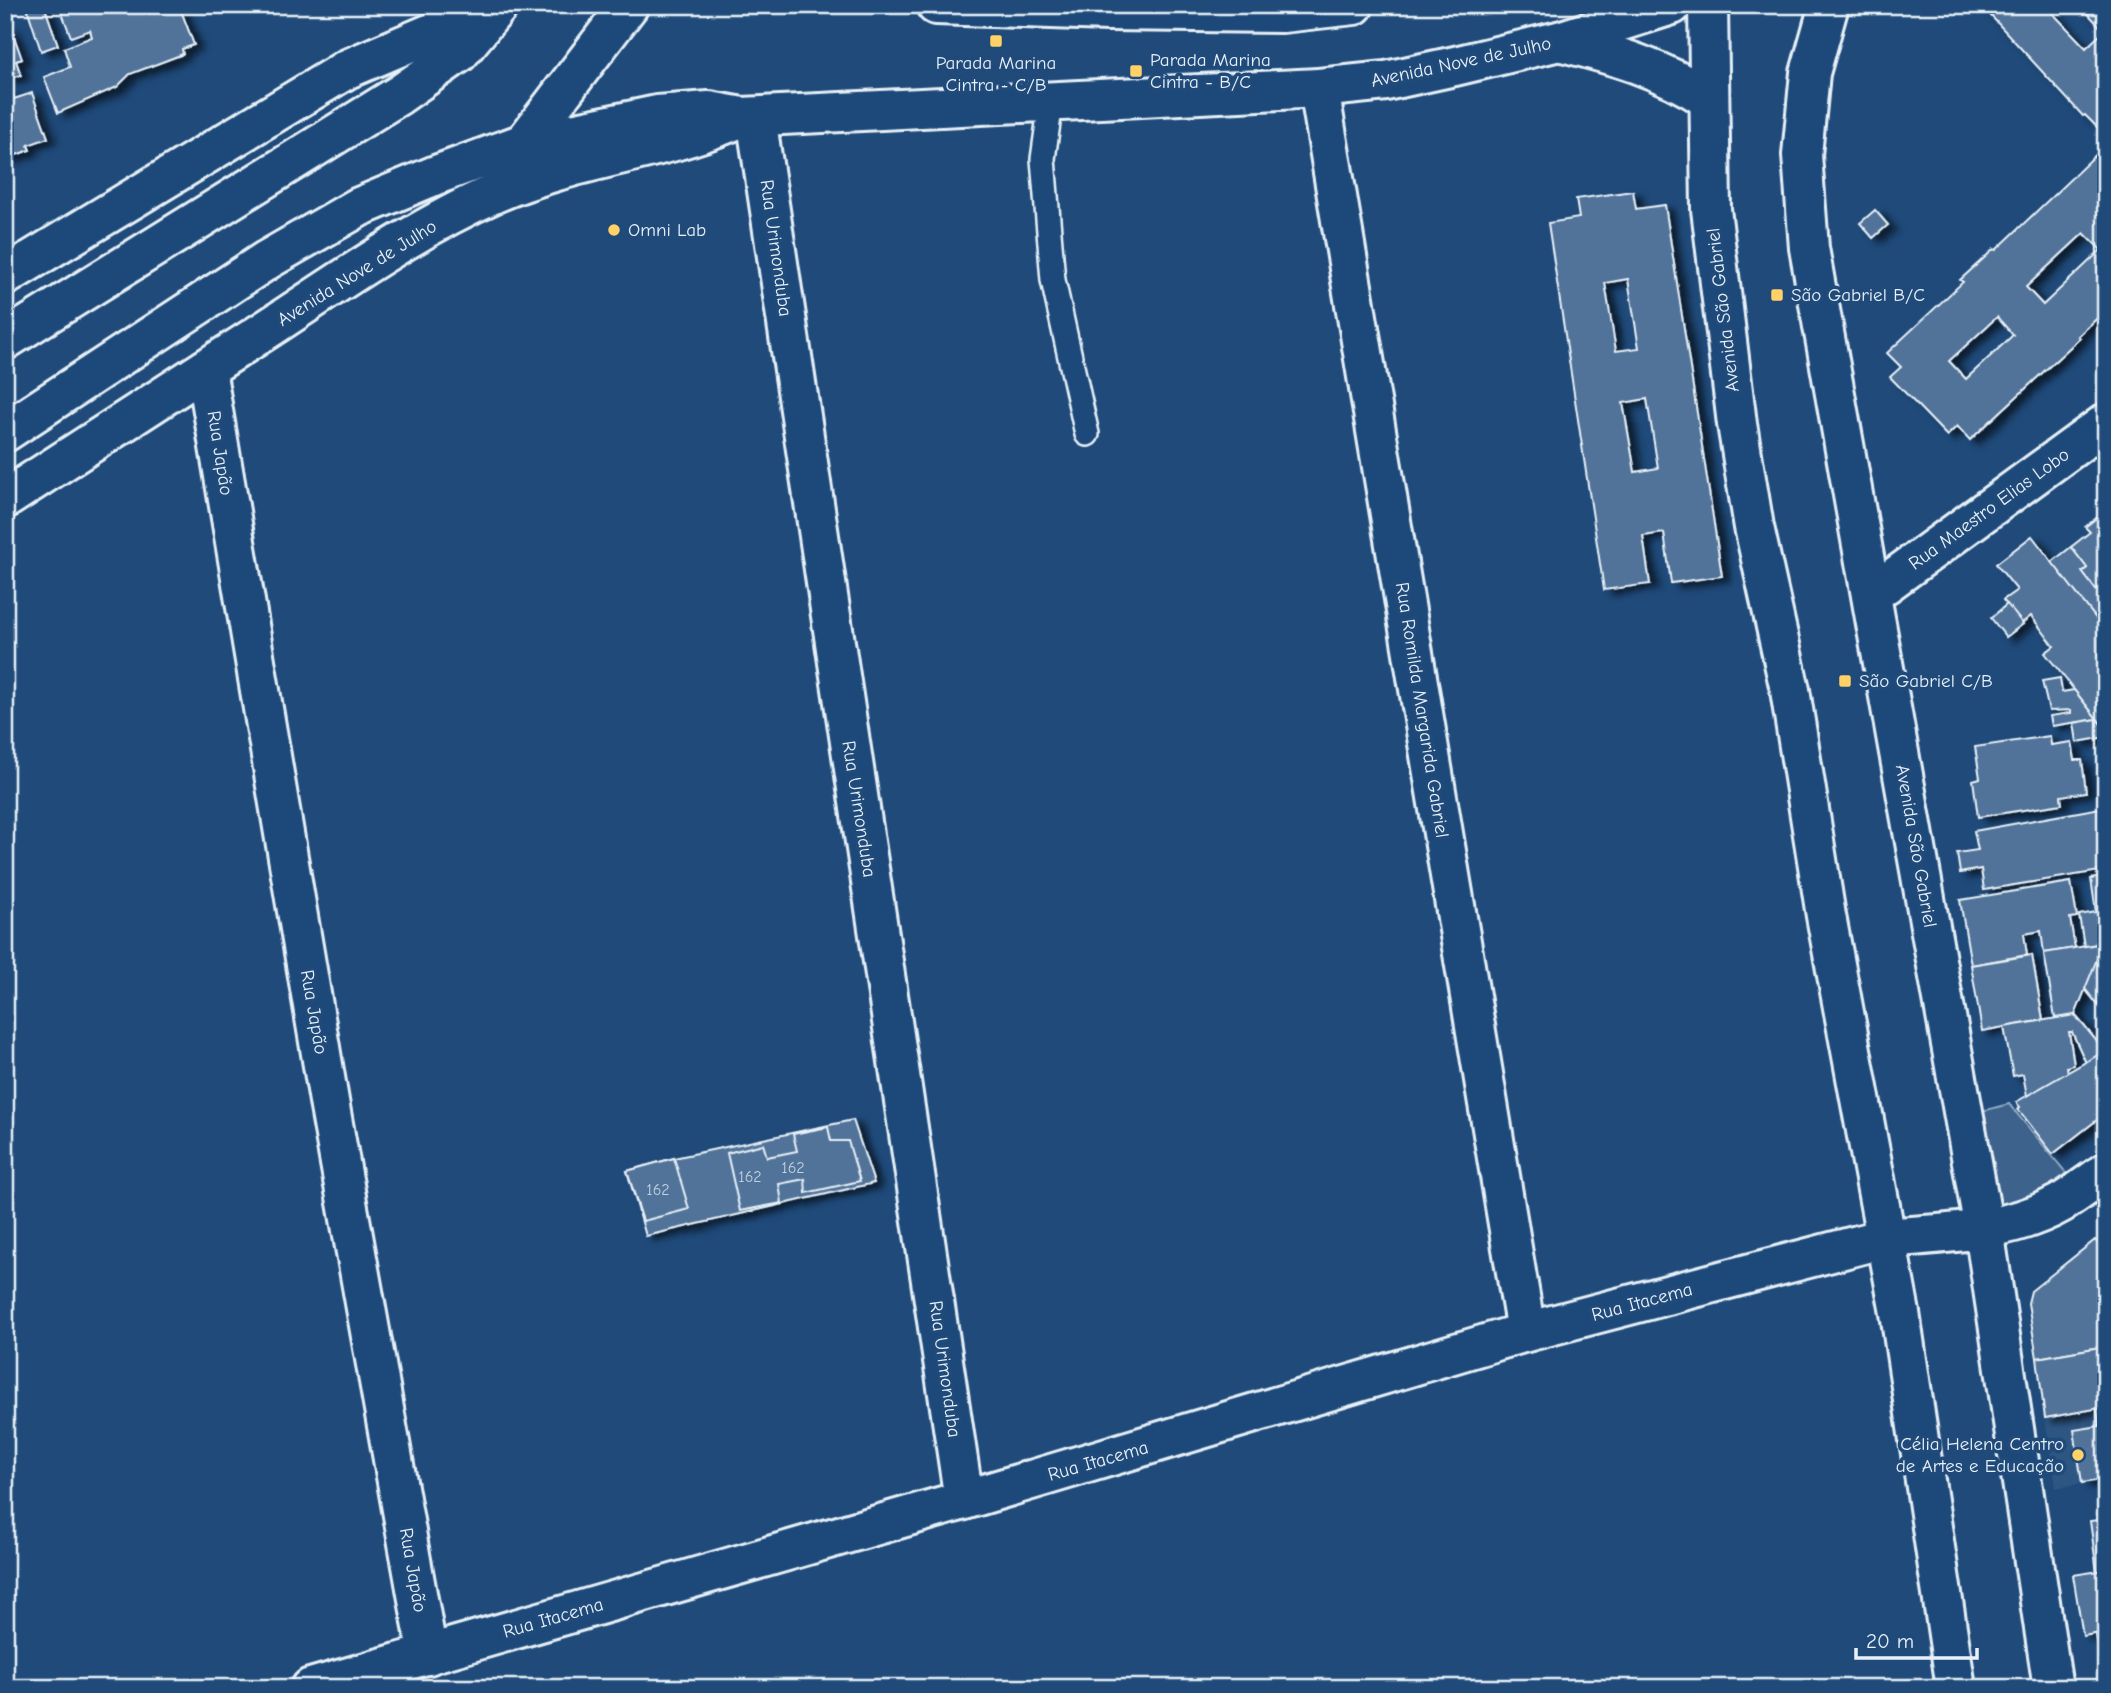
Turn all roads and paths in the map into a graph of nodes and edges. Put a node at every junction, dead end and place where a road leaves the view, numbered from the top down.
1 (498, 5) edge
2 (629, 5) edge
3 (936, 5) edge
4 (1354, 5) edge
5 (1672, 5) edge
6 (1708, 5) edge
7 (1829, 5) edge
8 (1559, 41) junction
9 (1319, 88) junction
10 (1709, 99) junction
11 (1051, 102) junction
12 (749, 117) junction
13 (524, 143) junction
14 (5, 276) edge
15 (5, 340) edge
16 (206, 369) junction
17 (2106, 423) edge
18 (5, 432) edge
19 (1087, 434) dead end
20 (5, 499) edge
21 (1872, 594) junction
22 (2106, 1172) edge
23 (1984, 1229) junction
24 (1885, 1238) junction
25 (1526, 1332) junction
26 (964, 1500) junction
27 (429, 1654) junction
28 (311, 1688) edge
29 (1956, 1688) edge
30 (2053, 1688) edge

1 - 14 main road
1 - 15 main road
2 - 13 main road
3 - 4 main road
5 - 8 main road, Avenida Nove de Julho
6 - 10 main road, Avenida São Gabriel
7 - 21 main road, Avenida São Gabriel
8 - 9 main road, Avenida Nove de Julho
8 - 10 main road
9 - 11 main road, Avenida Nove de Julho
9 - 25 main road, Rua Romilda Margarida Gabriel
10 - 24 main road, Avenida São Gabriel
11 - 12 main road, Avenida Nove de Julho
11 - 19 lane
12 - 13 main road, Avenida Nove de Julho
12 - 16 main road, Avenida Nove de Julho
12 - 26 main road, Rua Urimonduba
13 - 18 main road, Avenida Nove de Julho
16 - 20 main road, Avenida Nove de Julho
16 - 27 main road, Rua Japão
17 - 21 main road, Rua Maestro Elias Lobo
21 - 23 main road, Avenida São Gabriel
22 - 23 main road, Rua Itacema
23 - 24 main road, Rua Itacema
23 - 30 main road, Avenida São Gabriel
24 - 25 main road, Rua Itacema
24 - 29 main road, Avenida São Gabriel
25 - 26 main road, Rua Itacema
26 - 27 main road, Rua Itacema
27 - 28 main road, Rua Itacema

